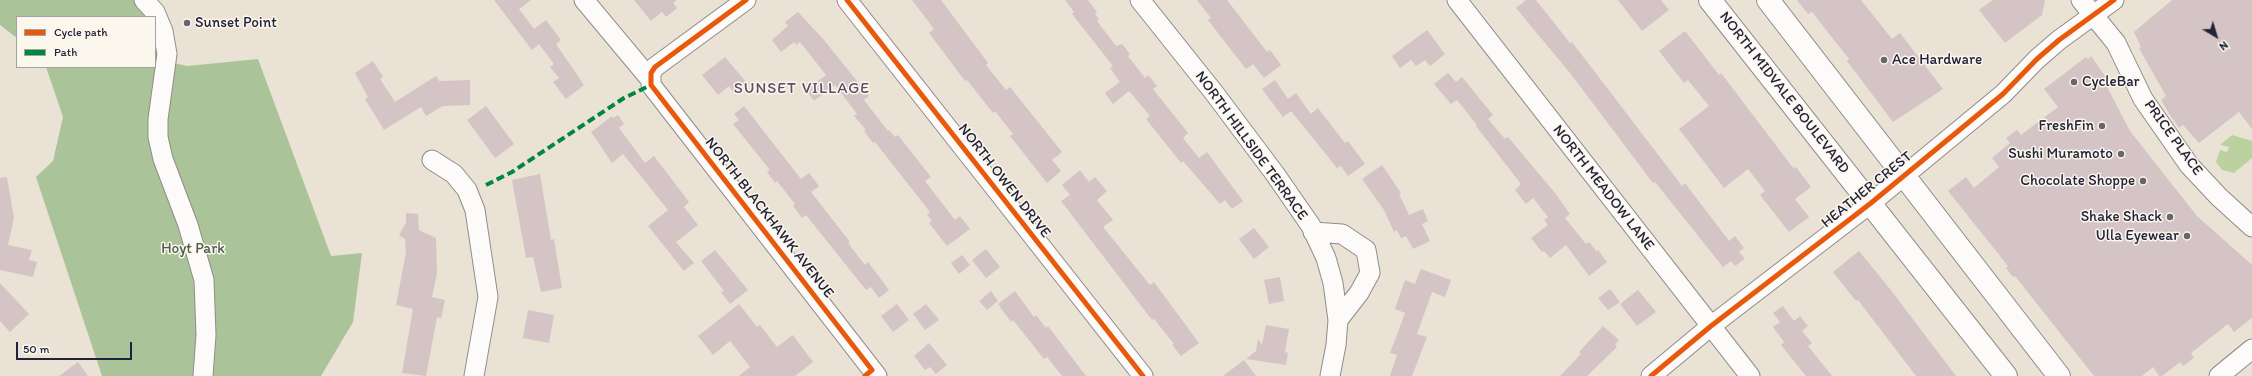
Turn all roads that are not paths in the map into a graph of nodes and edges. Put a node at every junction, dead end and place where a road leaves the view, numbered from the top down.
1 (144, 0) edge
2 (584, 0) edge
3 (746, 0) edge
4 (846, 0) edge
5 (1140, 0) edge
6 (1457, 0) edge
7 (1710, 0) edge
8 (1768, 0) edge
9 (2081, 0) edge
10 (2114, 0) edge
11 (2093, 15) junction
12 (650, 79) junction
13 (432, 160) dead end
14 (1904, 175) junction
15 (1871, 203) junction
16 (2252, 227) edge
17 (1314, 232) junction
18 (1338, 320) junction
19 (1711, 326) junction
20 (2252, 350) edge
21 (871, 374) edge
22 (203, 376) edge
23 (474, 376) edge
24 (1143, 376) edge
25 (1330, 376) edge
26 (1651, 376) edge
27 (1750, 376) edge
28 (2006, 376) edge
29 (2059, 376) edge
30 (2219, 376) edge

1 - 22 street
2 - 12 street, NORTH BLACKHAWK AVENUE
3 - 12 street
4 - 24 street, NORTH OWEN DRIVE
5 - 17 street, NORTH HILLSIDE TERRACE
6 - 19 street, NORTH MEADOW LANE
7 - 15 main road, NORTH MIDVALE BOULEVARD
8 - 14 main road
9 - 11 street, PRICE PLACE
10 - 11 street, HEATHER CREST
11 - 14 street, HEATHER CREST
11 - 16 street, PRICE PLACE
12 - 21 street, NORTH BLACKHAWK AVENUE
13 - 23 street
14 - 15 street, HEATHER CREST
14 - 29 main road
15 - 19 street, HEATHER CREST
15 - 28 main road, NORTH MIDVALE BOULEVARD
17 - 18 street, NORTH HILLSIDE TERRACE
17 - 18 street
18 - 25 street, NORTH HILLSIDE TERRACE
19 - 26 street, HEATHER CREST
19 - 27 street, NORTH MEADOW LANE
20 - 30 street

